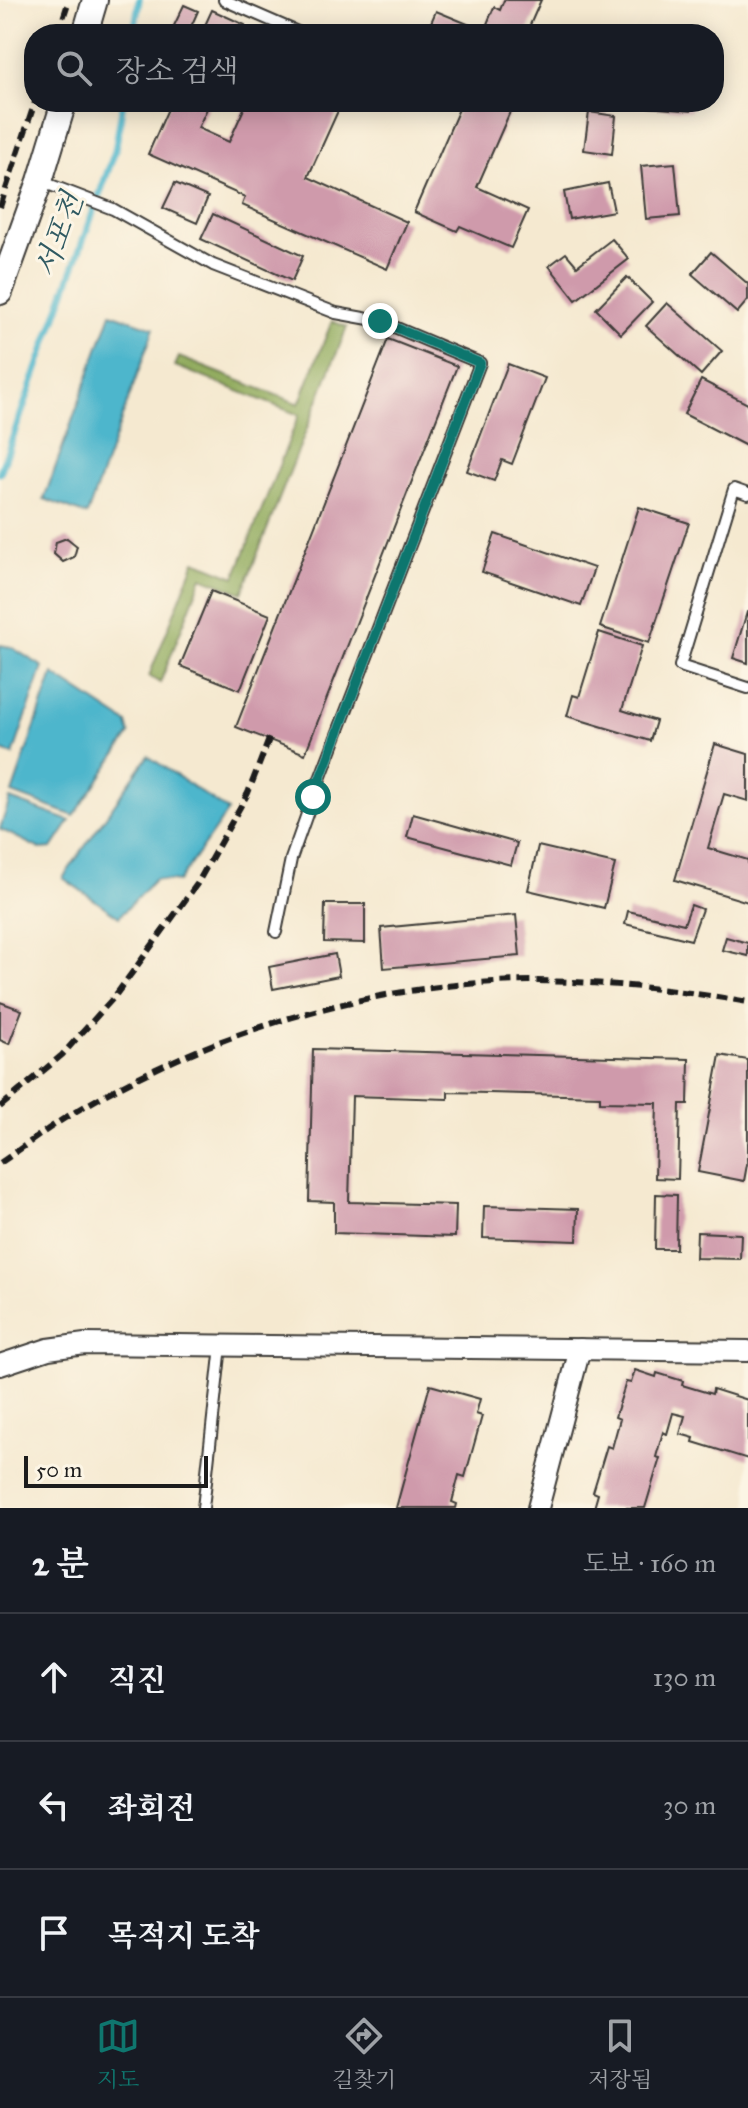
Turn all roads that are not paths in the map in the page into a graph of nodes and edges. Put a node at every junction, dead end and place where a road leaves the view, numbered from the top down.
1 (95, 0) edge
2 (224, 0) edge
3 (88, 24) edge
4 (279, 24) edge
5 (61, 112) edge
6 (40, 181) junction
7 (0, 292) edge
8 (748, 494) edge
9 (748, 688) edge
10 (276, 932) dead end
11 (221, 1346) junction
12 (580, 1349) junction
13 (748, 1351) edge
14 (0, 1365) edge
15 (203, 1508) edge
16 (538, 1508) edge

1 - 3 street
2 - 4 lane
5 - 6 street
6 - 7 street
6 - 10 lane
8 - 9 lane
11 - 12 street
11 - 14 street
11 - 15 lane
12 - 13 street
12 - 16 street

